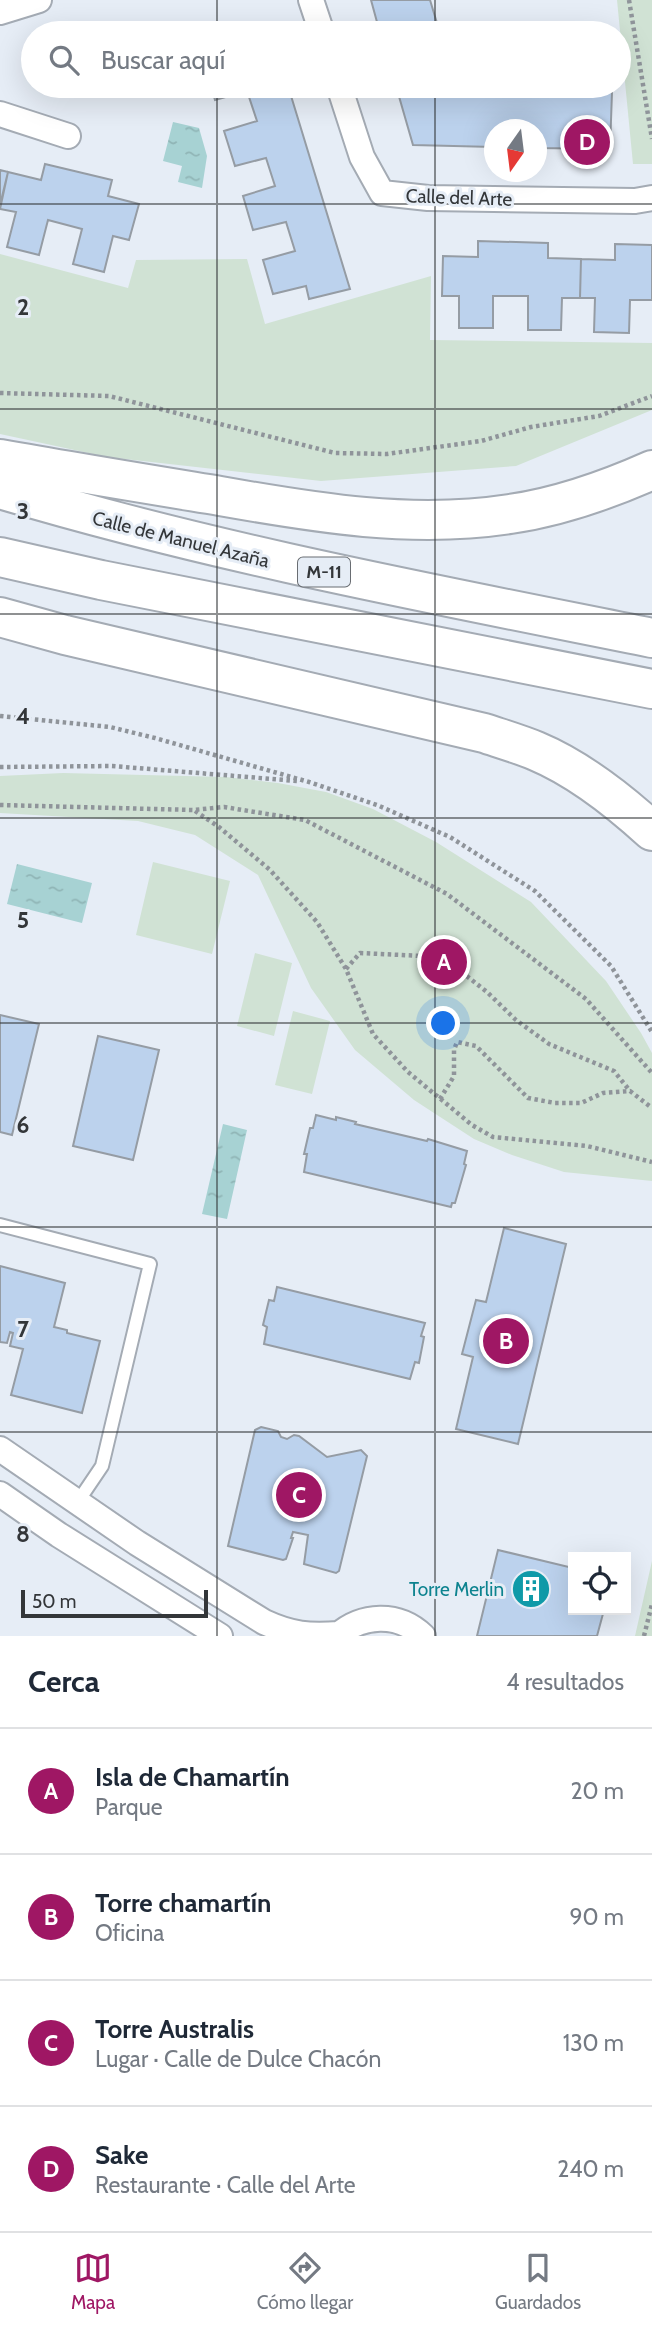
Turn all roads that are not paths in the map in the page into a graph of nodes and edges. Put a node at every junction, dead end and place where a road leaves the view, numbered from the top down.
1 (38, 0) edge
2 (311, 0) edge
3 (0, 12) edge
4 (318, 21) edge
5 (343, 98) edge
6 (0, 114) edge
7 (68, 136) dead end
8 (652, 198) edge
9 (0, 459) edge
10 (652, 470) edge
11 (0, 489) edge
12 (0, 556) edge
13 (0, 617) edge
14 (652, 638) edge
15 (652, 689) edge
16 (652, 831) edge
17 (0, 1225) edge
18 (0, 1449) edge
19 (0, 1494) edge
20 (78, 1503) junction
21 (59, 1535) junction
22 (338, 1635) edge
23 (219, 1636) edge
24 (423, 1636) edge

1 - 3 street
2 - 4 street
5 - 8 street, Calle del Arte
6 - 7 street
9 - 10 highway
11 - 14 highway, Calle de Manuel Azaña / M-11
12 - 15 highway
13 - 16 highway
17 - 20 lane
18 - 20 street
19 - 21 street
20 - 21 street
20 - 22 street
21 - 23 street
22 - 24 street

